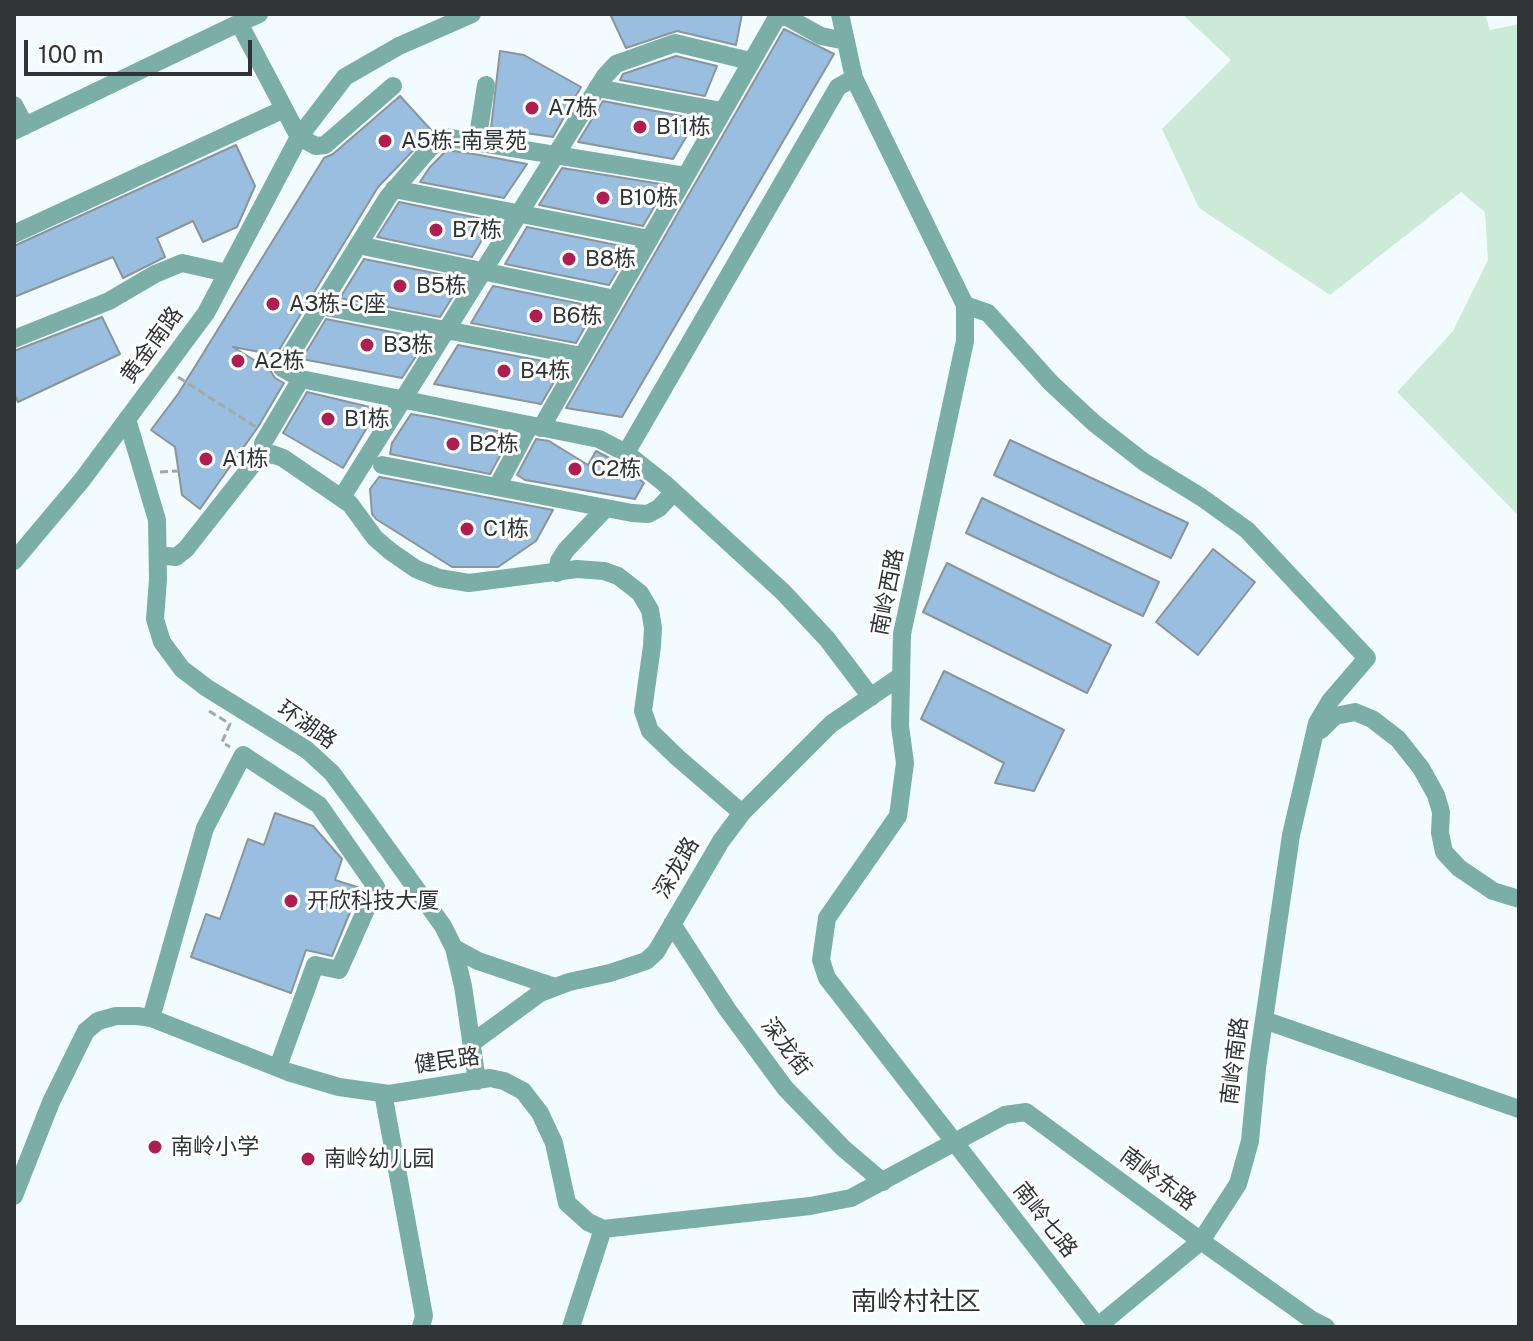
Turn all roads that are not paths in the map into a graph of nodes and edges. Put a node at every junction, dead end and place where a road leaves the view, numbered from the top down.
1 (259, 14) edge
2 (472, 14) edge
3 (840, 14) edge
4 (239, 23) junction
5 (846, 41) junction
6 (750, 61) junction
7 (854, 78) junction
8 (486, 85) dead end
9 (393, 86) dead end
10 (597, 88) junction
11 (14, 105) edge
12 (284, 109) junction
13 (722, 111) junction
14 (19, 128) edge
15 (299, 137) junction
16 (477, 142) junction
17 (556, 155) junction
18 (685, 176) junction
19 (394, 189) junction
20 (519, 214) junction
21 (14, 234) edge
22 (649, 239) junction
23 (358, 245) junction
24 (484, 271) junction
25 (227, 273) junction
26 (615, 299) junction
27 (965, 305) junction
28 (320, 306) junction
29 (448, 330) junction
30 (14, 339) edge
31 (582, 356) junction
32 (301, 379) junction
33 (405, 400) junction
34 (127, 419) junction
35 (536, 426) junction
36 (626, 453) junction
37 (264, 455) junction
38 (382, 465) dead end
39 (497, 487) junction
40 (674, 492) junction
41 (342, 497) junction
42 (606, 508) junction
43 (158, 555) junction
44 (14, 561) edge
45 (557, 573) junction
46 (901, 676) junction
47 (871, 697) junction
48 (1313, 743) junction
49 (742, 813) junction
50 (1519, 899) edge
51 (672, 924) junction
52 (454, 948) junction
53 (555, 987) junction
54 (151, 1018) junction
55 (1264, 1020) junction
56 (472, 1043) junction
57 (278, 1067) junction
58 (477, 1081) junction
59 (383, 1093) junction
60 (1519, 1109) edge
61 (955, 1143) junction
62 (18, 1175) edge
63 (883, 1182) junction
64 (14, 1196) edge
65 (603, 1229) junction
66 (1201, 1241) junction
67 (421, 1327) edge
68 (571, 1327) edge
69 (1097, 1327) edge
70 (1326, 1327) edge

1 - 4 street
2 - 15 street, 黄金南路
3 - 5 street, 南岭西路
4 - 12 street
4 - 14 street
5 - 6 street
5 - 7 street, 南岭西路
6 - 10 street
6 - 13 street
7 - 27 street, 南岭西路
7 - 36 street
8 - 16 street
9 - 15 street
10 - 13 street
10 - 17 street
11 - 14 street
12 - 15 street
12 - 21 street
13 - 18 street
15 - 25 street, 黄金南路
16 - 17 street
16 - 19 street
17 - 18 street
17 - 20 street
18 - 22 street
19 - 20 street
19 - 23 street
20 - 22 street
20 - 24 street
22 - 26 street
23 - 24 street
23 - 28 street
24 - 26 street
24 - 29 street
25 - 30 street
25 - 34 street, 黄金南路
26 - 31 street
27 - 46 street, 南岭西路
27 - 48 street, 南岭南路
28 - 29 street
28 - 32 street
29 - 31 street
29 - 33 street
31 - 35 street
32 - 33 street
32 - 37 street
33 - 35 street
33 - 41 street
34 - 43 street, 环湖路
34 - 44 street, 黄金南路
35 - 36 street
35 - 39 street
36 - 40 street
37 - 41 street
37 - 43 street
38 - 39 street
39 - 42 street
40 - 42 street
40 - 47 street
41 - 45 street
42 - 45 street
43 - 52 street, 环湖路
45 - 49 street
46 - 47 street, 深龙路
46 - 61 street, 南岭西路
47 - 49 street, 深龙路
48 - 50 street
48 - 55 street, 南岭南路
49 - 51 street, 深龙路
51 - 53 street, 深龙路
51 - 63 street, 深龙街
52 - 53 street
52 - 56 street, 环湖路
53 - 56 street, 深龙路
54 - 57 street, 健民路
54 - 57 street
54 - 62 street, 健民路
55 - 60 street
55 - 66 street, 南岭南路
56 - 58 street, 环湖路
57 - 59 street, 健民路
58 - 59 street, 健民路
58 - 65 street, 健民路
59 - 67 street
61 - 63 street
61 - 66 street, 南岭东路
61 - 69 street, 南岭七路
62 - 64 street, 健民路
63 - 65 street
65 - 68 street
66 - 69 street, 南岭南路
66 - 70 street, 南岭东路

